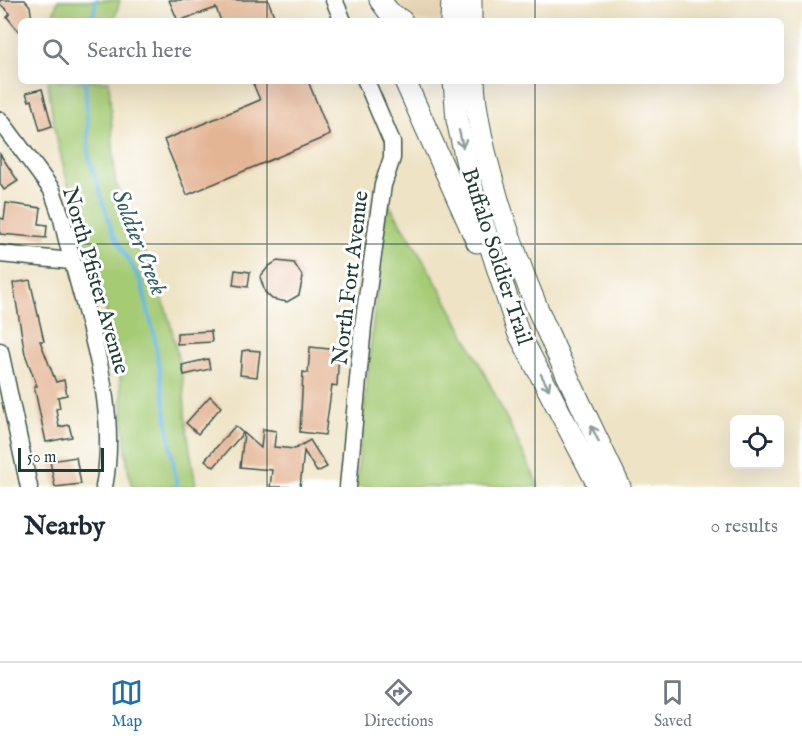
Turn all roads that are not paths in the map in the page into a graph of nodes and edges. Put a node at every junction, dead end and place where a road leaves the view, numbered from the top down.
1 (334, 0) edge
2 (379, 0) edge
3 (452, 0) edge
4 (471, 0) edge
5 (342, 18) edge
6 (381, 18) edge
7 (398, 18) edge
8 (451, 18) edge
9 (471, 18) edge
10 (367, 84) edge
11 (406, 84) edge
12 (454, 84) edge
13 (474, 84) edge
14 (0, 120) edge
15 (0, 254) edge
16 (71, 261) junction
17 (518, 332) junction
18 (0, 351) edge
19 (29, 487) edge
20 (104, 487) edge
21 (348, 487) edge
22 (599, 487) edge
23 (620, 487) edge

1 - 5 street
2 - 6 main road
2 - 7 main road
3 - 8 main road
4 - 9 main road
10 - 21 street, North Fort Avenue
11 - 17 main road
12 -> 17 main road, Buffalo Soldier Trail
23 -> 13 main road
14 - 16 street, North Pfister Avenue
15 - 16 street
16 - 20 street, North Pfister Avenue
17 -> 22 main road, Buffalo Soldier Trail
18 - 19 street

